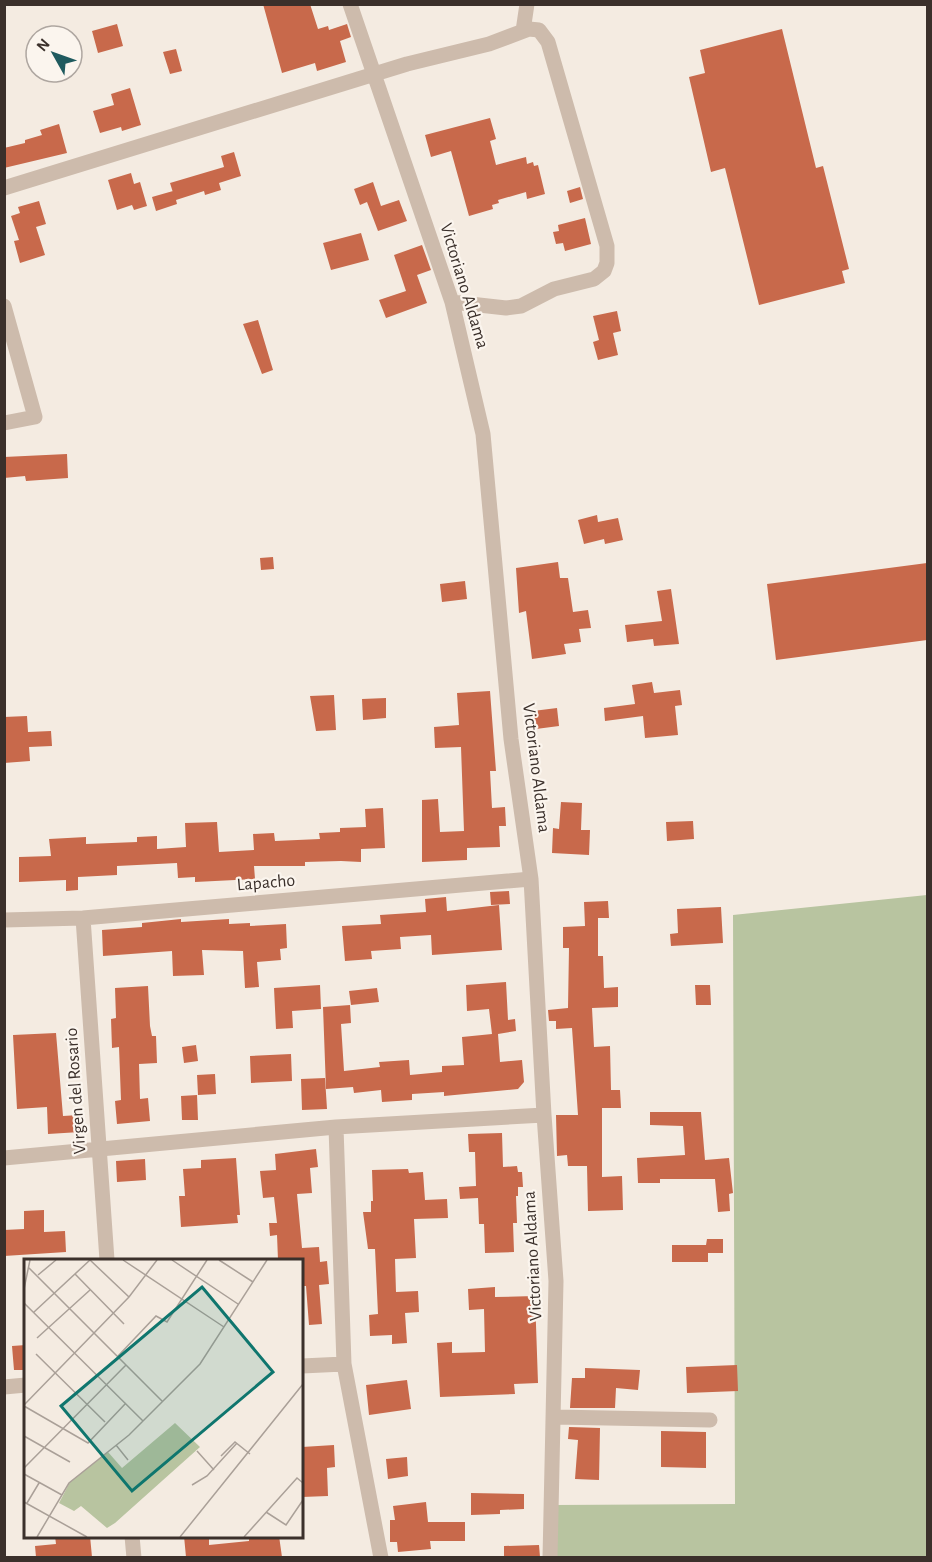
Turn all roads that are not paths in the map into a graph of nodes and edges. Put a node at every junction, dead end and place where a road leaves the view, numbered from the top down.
1 (350, 4) edge
2 (527, 4) edge
3 (523, 31) junction
4 (373, 75) junction
5 (4, 188) edge
6 (453, 302) junction
7 (4, 306) edge
8 (4, 423) edge
9 (531, 879) junction
10 (83, 918) junction
11 (4, 920) edge
12 (544, 1115) junction
13 (336, 1127) junction
14 (99, 1150) junction
15 (4, 1158) edge
16 (108, 1259) edge
17 (344, 1364) junction
18 (303, 1366) edge
19 (24, 1385) edge
20 (4, 1387) edge
21 (555, 1417) junction
22 (710, 1420) dead end
23 (132, 1538) edge
24 (134, 1557) edge
25 (381, 1557) edge
26 (550, 1557) edge

1 - 4 street, Victoriano Aldama
2 - 3 street
3 - 4 street
3 - 6 street
4 - 5 street
4 - 6 street, Victoriano Aldama
6 - 9 street, Victoriano Aldama
7 - 8 street
9 - 10 street, Lapacho
9 - 12 street, Victoriano Aldama
10 - 11 street, Lapacho
10 - 14 street, Virgen del Rosario
12 - 13 street
12 - 21 street, Victoriano Aldama
13 - 14 street
13 - 17 street
14 - 15 street
14 - 16 street, Virgen del Rosario
17 - 18 street
17 - 25 street
19 - 20 street
21 - 22 street
21 - 26 street, Victoriano Aldama
23 - 24 street

